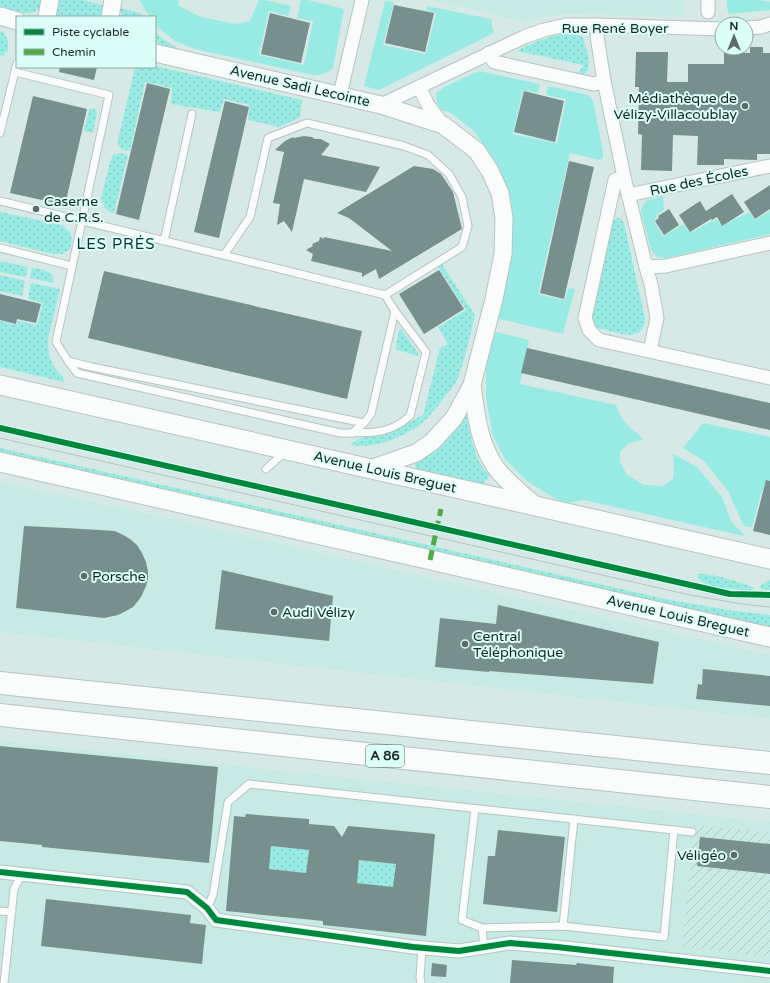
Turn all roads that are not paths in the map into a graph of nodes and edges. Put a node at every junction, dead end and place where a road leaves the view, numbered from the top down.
1 (50, 0) edge
2 (113, 0) edge
3 (362, 0) edge
4 (0, 16) edge
5 (47, 16) edge
6 (110, 16) edge
7 (16, 21) edge
8 (770, 24) edge
9 (597, 25) junction
10 (754, 27) edge
11 (714, 29) edge
12 (156, 53) edge
13 (489, 53) junction
14 (16, 68) edge
15 (15, 72) junction
16 (604, 81) junction
17 (419, 87) junction
18 (340, 95) junction
19 (382, 105) junction
20 (192, 114) dead end
21 (2, 116) edge
22 (443, 125) junction
23 (0, 133) edge
24 (770, 166) edge
25 (624, 177) junction
26 (628, 195) junction
27 (0, 201) edge
28 (82, 221) junction
29 (164, 241) junction
30 (770, 243) edge
31 (0, 248) edge
32 (224, 255) junction
33 (72, 266) junction
34 (646, 267) junction
35 (385, 295) junction
36 (394, 311) junction
37 (650, 351) junction
38 (68, 361) junction
39 (770, 378) edge
40 (0, 385) edge
41 (472, 385) junction
42 (364, 423) junction
43 (352, 432) junction
44 (287, 450) junction
45 (0, 462) edge
46 (266, 469) dead end
47 (370, 469) junction
48 (536, 506) junction
49 (770, 559) edge
50 (770, 637) edge
51 (0, 683) edge
52 (0, 715) edge
53 (770, 763) edge
54 (770, 797) edge
55 (476, 809) junction
56 (574, 819) junction
57 (674, 830) junction
58 (692, 832) dead end
59 (0, 872) edge
60 (22, 874) junction
61 (207, 908) junction
62 (0, 911) edge
63 (12, 912) junction
64 (563, 926) junction
65 (482, 928) junction
66 (484, 947) junction
67 (422, 948) junction
68 (770, 971) edge
69 (4, 983) edge
70 (421, 983) edge

1 - 5 street
2 - 6 street
3 - 18 street
4 - 7 street
8 - 10 street
9 - 11 street, Rue René Boyer
9 - 13 street, Rue René Boyer
9 - 16 street
12 - 18 street, Avenue Sadi Lecointe
13 - 16 street
13 - 17 street, Rue René Boyer
14 - 15 lane
15 - 21 lane
15 - 28 lane
16 - 25 street
17 - 19 street, Rue René Boyer
17 - 22 street, Avenue Sadi Lecointe
18 - 19 street, Avenue Sadi Lecointe
19 - 22 street, Avenue Sadi Lecointe
20 - 29 lane
21 - 23 lane
22 - 41 street, Avenue Sadi Lecointe
24 - 26 street, Rue des Écoles
25 - 26 street
25 - 37 street
26 - 34 street
27 - 28 lane
28 - 29 lane
28 - 33 lane
29 - 32 lane
30 - 34 street
31 - 33 lane
32 - 35 lane
32 - 35 lane
33 - 38 lane
34 - 37 street
35 - 36 lane
36 - 42 lane
36 - 43 lane
37 - 39 street
38 - 42 lane
38 - 43 lane
40 - 44 main road, Avenue Louis Breguet
41 - 47 street, Avenue Sadi Lecointe
41 - 48 street, Avenue Sadi Lecointe
42 - 43 lane
44 - 46 lane
44 - 47 main road, Avenue Louis Breguet
45 - 50 main road, Avenue Louis Breguet
47 - 48 main road, Avenue Louis Breguet
48 - 49 main road, Avenue Louis Breguet
51 - 53 highway, A 86
52 - 54 highway, A 86
55 - 56 lane
55 - 61 lane
55 - 65 lane
56 - 57 lane
56 - 64 lane
57 - 58 lane
57 - 64 lane
59 - 60 street
60 - 61 street
60 - 63 lane
61 - 67 street
62 - 63 lane
63 - 69 lane
64 - 65 lane
65 - 66 lane
66 - 67 street
66 - 68 street
67 - 70 lane

